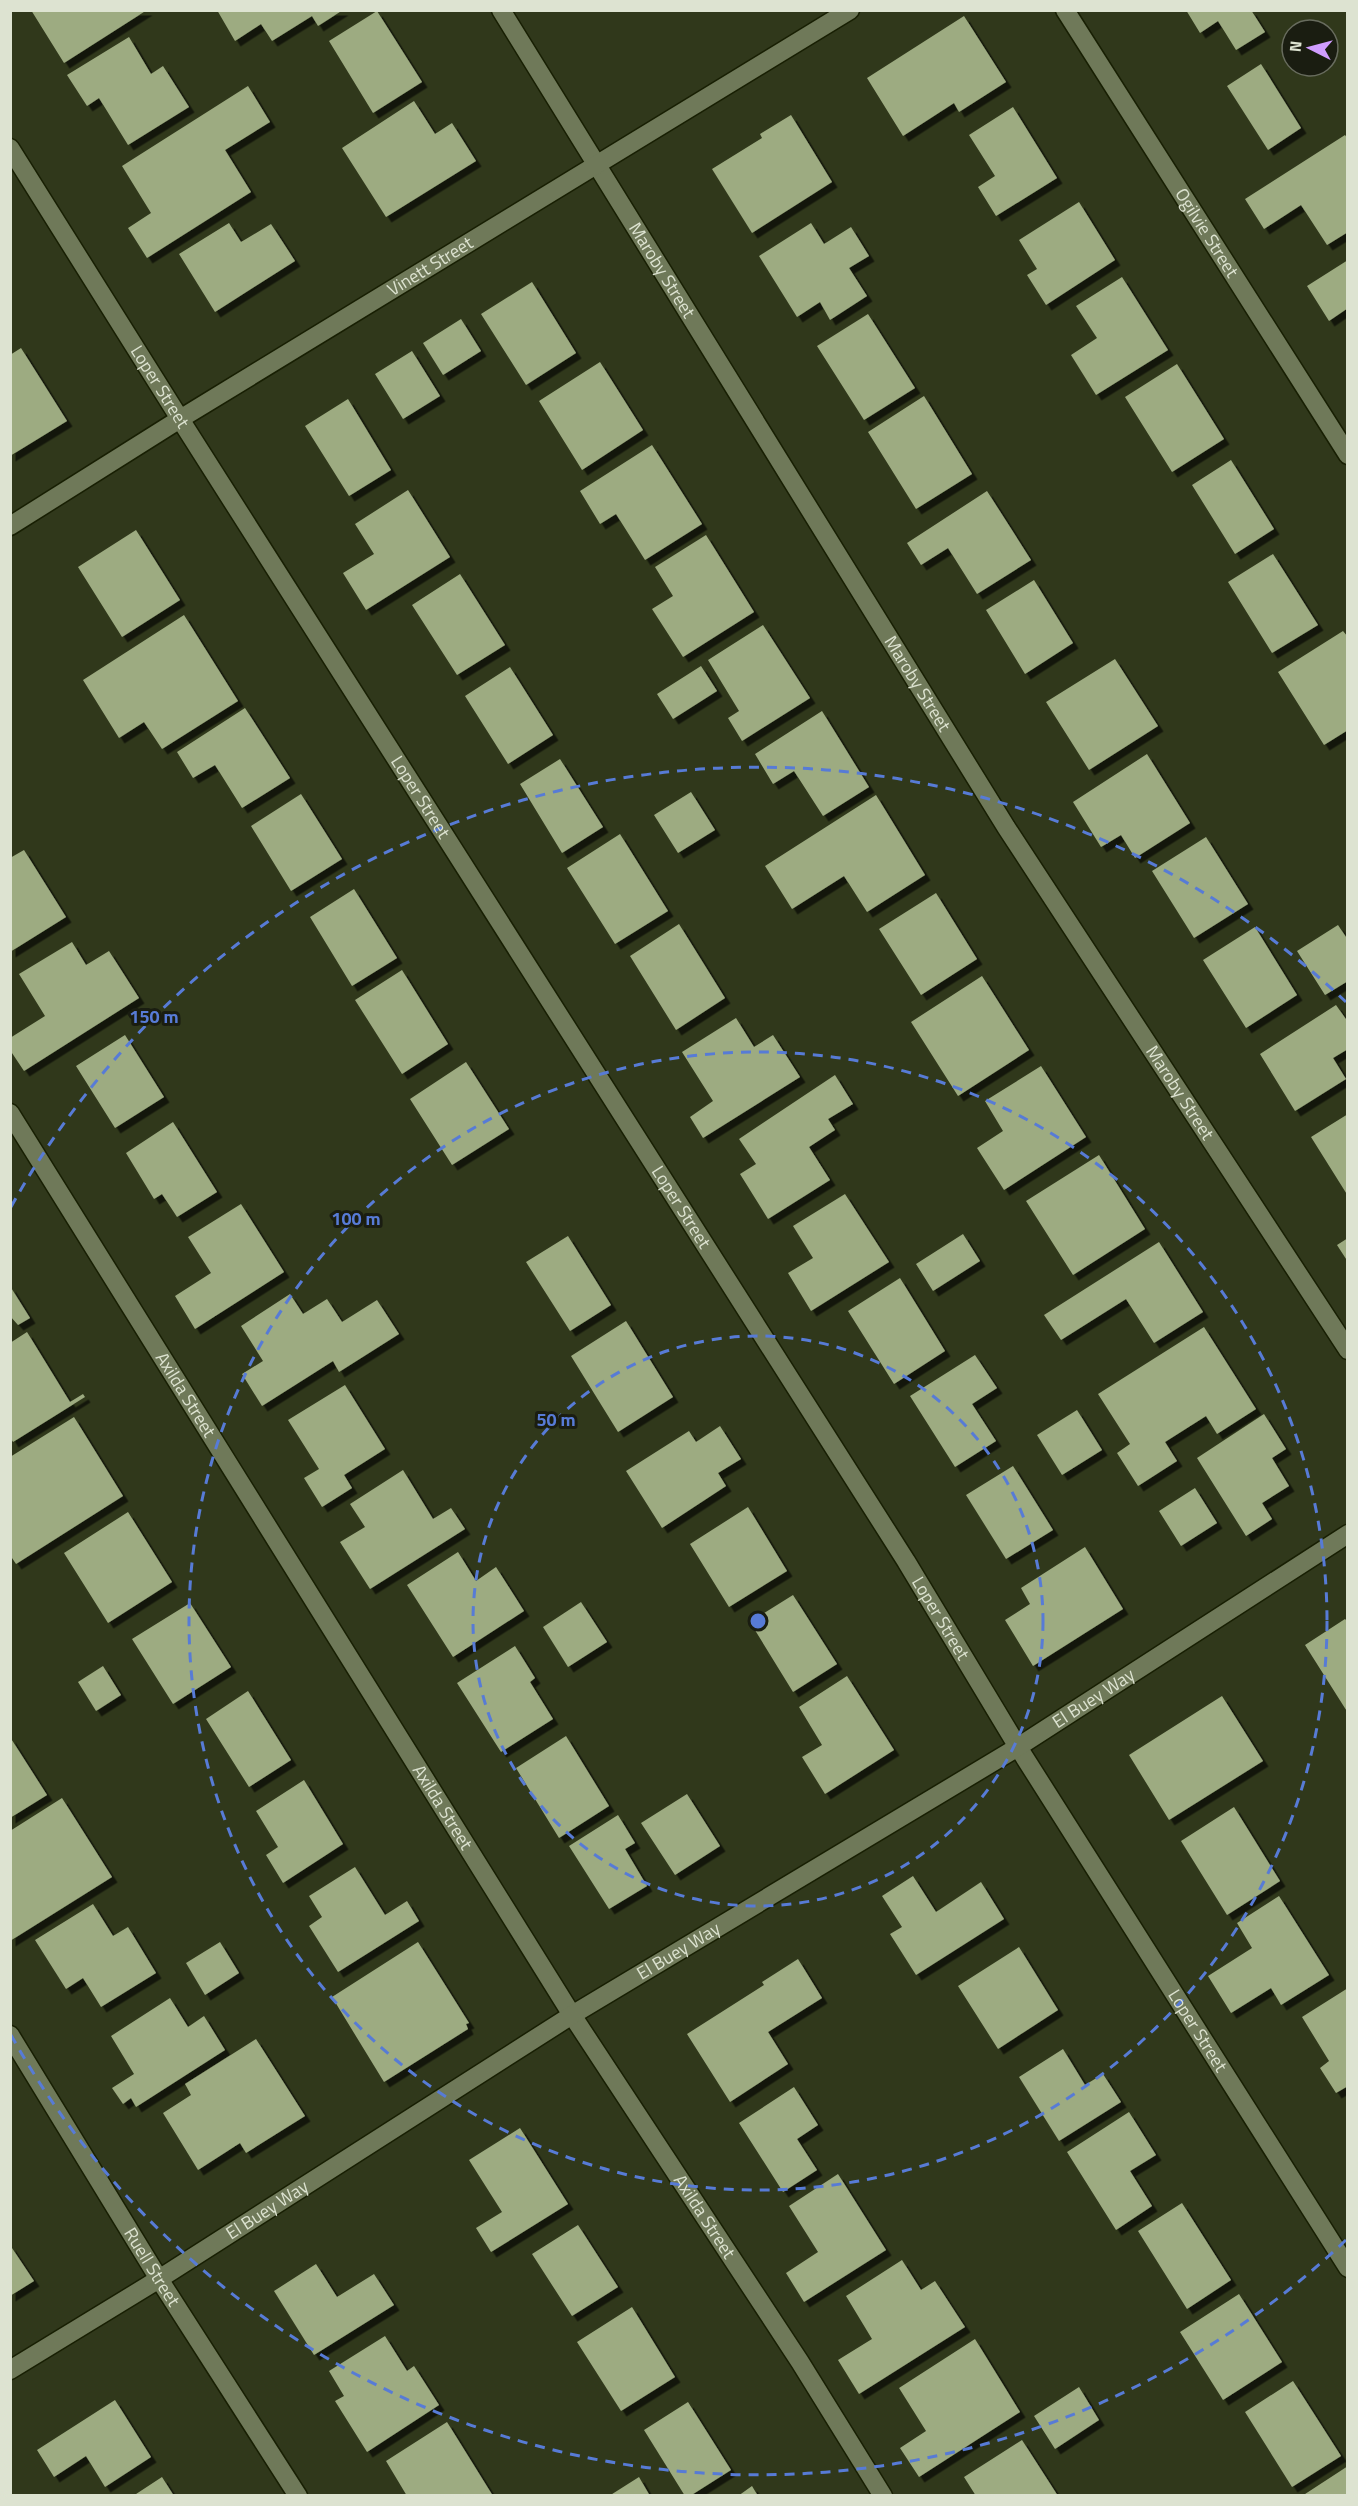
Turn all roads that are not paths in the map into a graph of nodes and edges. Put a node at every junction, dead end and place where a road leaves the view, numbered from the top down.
1 (501, 10) edge
2 (850, 10) edge
3 (1065, 10) edge
4 (10, 147) edge
5 (598, 166) junction
6 (180, 419) junction
7 (1347, 455) edge
8 (10, 526) edge
9 (10, 1113) edge
10 (1347, 1350) edge
11 (1347, 1534) edge
12 (1018, 1747) junction
13 (572, 2015) junction
14 (10, 2035) edge
15 (1347, 2268) edge
16 (159, 2279) junction
17 (10, 2370) edge
18 (298, 2496) edge
19 (883, 2496) edge

1 - 5 street, Maroby Street
2 - 5 street, Vinett Street
3 - 7 street, Ogilvie Street
4 - 6 street, Loper Street
5 - 6 street, Vinett Street
5 - 10 street, Maroby Street
6 - 8 street, Vinett Street
6 - 12 street, Loper Street
9 - 13 street, Axilda Street
11 - 12 street, El Buey Way
12 - 13 street, El Buey Way
12 - 15 street, Loper Street
13 - 16 street, El Buey Way
13 - 19 street, Axilda Street
14 - 16 street, Ruell Street
16 - 17 street, El Buey Way
16 - 18 street, Ruell Street

